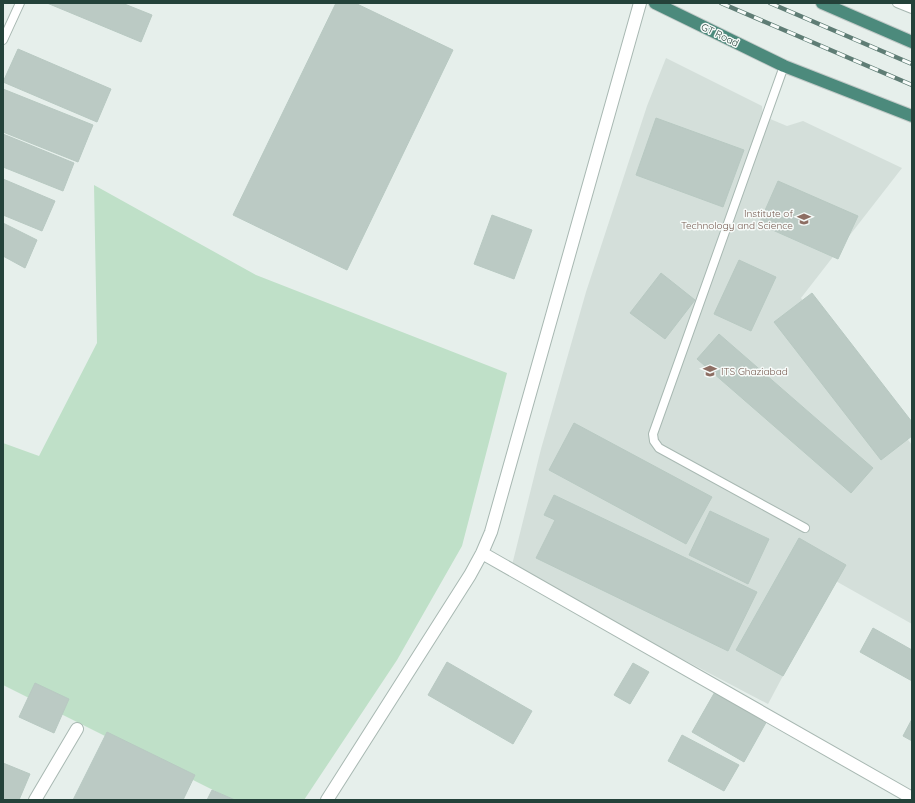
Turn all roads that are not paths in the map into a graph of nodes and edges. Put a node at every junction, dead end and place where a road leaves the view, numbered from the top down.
1 (20, 3) edge
2 (640, 3) edge
3 (655, 3) edge
4 (822, 3) edge
5 (897, 3) edge
6 (912, 9) edge
7 (3, 39) edge
8 (912, 42) edge
9 (784, 66) junction
10 (912, 116) edge
11 (806, 528) dead end
12 (482, 553) junction
13 (77, 729) dead end
14 (912, 798) edge
15 (35, 800) edge
16 (327, 800) edge

1 - 7 lane
2 - 12 street
3 - 9 highway, GT Road
4 - 8 highway
5 - 6 lane
9 - 10 highway, GT Road
9 - 11 lane
12 - 14 street
12 - 16 street
13 - 15 street

